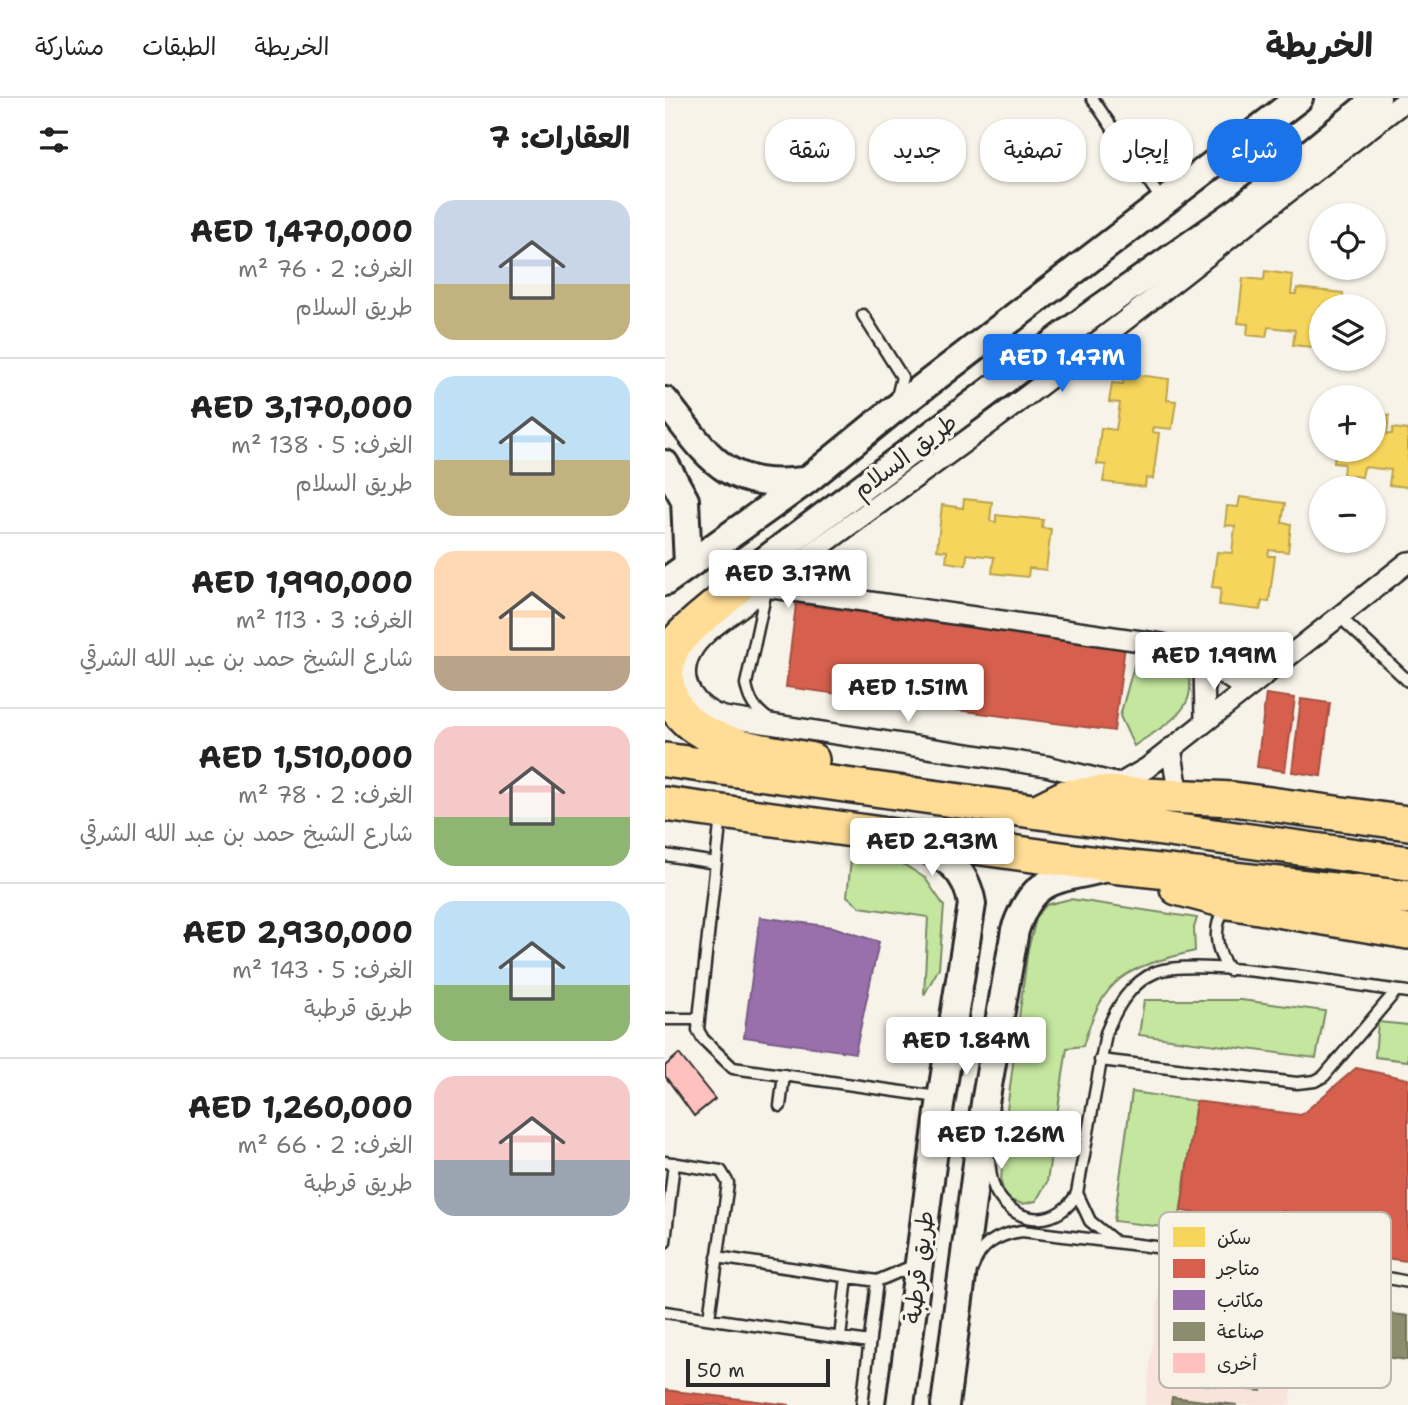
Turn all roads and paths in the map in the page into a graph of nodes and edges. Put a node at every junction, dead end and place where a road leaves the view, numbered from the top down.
1 (1092, 98) edge
2 (1299, 98) edge
3 (1399, 103) edge
4 (1164, 202) junction
5 (1099, 309) junction
6 (863, 315) dead end
7 (1101, 339) junction
8 (665, 401) edge
9 (892, 411) junction
10 (665, 464) edge
11 (806, 481) junction
12 (1408, 562) edge
13 (688, 565) junction
14 (759, 578) junction
15 (665, 582) edge
16 (1339, 616) junction
17 (665, 635) edge
18 (1204, 662) junction
19 (1408, 681) edge
20 (1246, 689) junction
21 (1205, 721) junction
22 (774, 724) junction
23 (1171, 748) junction
24 (665, 760) edge
25 (665, 774) edge
26 (1111, 789) junction
27 (912, 795) junction
28 (1179, 797) junction
29 (665, 804) edge
30 (976, 804) junction
31 (722, 812) junction
32 (1036, 812) junction
33 (1403, 818) edge
34 (899, 835) junction
35 (665, 855) edge
36 (716, 863) junction
37 (1408, 863) edge
38 (1112, 866) junction
39 (1408, 898) edge
40 (1229, 902) junction
41 (1408, 932) edge
42 (1229, 970) junction
43 (1396, 990) junction
44 (1408, 992) edge
45 (665, 1019) edge
46 (699, 1019) junction
47 (1100, 1060) junction
48 (784, 1075) junction
49 (941, 1097) junction
50 (780, 1106) dead end
51 (985, 1108) junction
52 (670, 1162) edge
53 (1077, 1193) junction
54 (665, 1242) edge
55 (1118, 1242) junction
56 (1159, 1247) edge
57 (717, 1257) junction
58 (919, 1263) junction
59 (847, 1277) junction
60 (877, 1281) junction
61 (665, 1312) edge
62 (709, 1318) junction
63 (957, 1318) junction
64 (840, 1338) junction
65 (869, 1342) junction
66 (862, 1405) edge
67 (900, 1405) edge
68 (945, 1405) edge

1 - 4 lane
2 - 4 main road, طريق السلام
3 - 5 main road, طريق السلام
3 - 7 street
4 - 9 main road, طريق السلام
5 - 7 street
5 - 14 main road, طريق السلام
6 - 9 lane
7 - 14 street
8 - 11 main road
9 - 11 main road, طريق السلام
10 - 13 main road
11 - 13 main road, طريق السلام
12 - 16 street
13 - 15 main road, طريق السلام
14 - 17 main road, طريق السلام
14 - 18 street
14 - 22 lane
14 - 22 street
14 - 30 highway
16 - 19 lane
16 - 20 street
18 - 20 street
18 - 21 street
20 - 21 street
21 - 23 street
22 - 26 street
23 - 26 street
23 - 28 street
24 - 27 highway
25 - 27 highway
26 - 28 highway
26 - 32 highway
27 - 30 highway
28 - 33 highway
29 - 31 highway
30 - 32 highway
31 - 34 highway
31 - 36 lane
32 - 37 highway
34 - 38 highway
34 - 49 main road, طريق قرطبة
35 - 36 lane
36 - 46 lane
38 - 39 highway
38 - 40 highway
38 - 51 main road, طريق قرطبة
40 - 41 highway
40 - 42 lane
42 - 43 lane
42 - 47 lane
43 - 44 lane
43 - 47 lane
45 - 46 lane
46 - 48 lane
47 - 53 lane
48 - 49 lane
48 - 50 lane
49 - 51 main road
49 - 58 main road, طريق قرطبة
51 - 53 lane
51 - 63 main road, طريق قرطبة
52 - 54 lane
52 - 57 lane
53 - 55 lane
55 - 56 lane
55 - 63 lane
57 - 59 lane
57 - 62 lane
58 - 60 lane
58 - 67 main road, طريق قرطبة
59 - 60 lane
59 - 64 lane
60 - 65 lane
61 - 62 lane
62 - 64 lane
63 - 68 main road, طريق قرطبة
64 - 65 lane
65 - 66 lane

